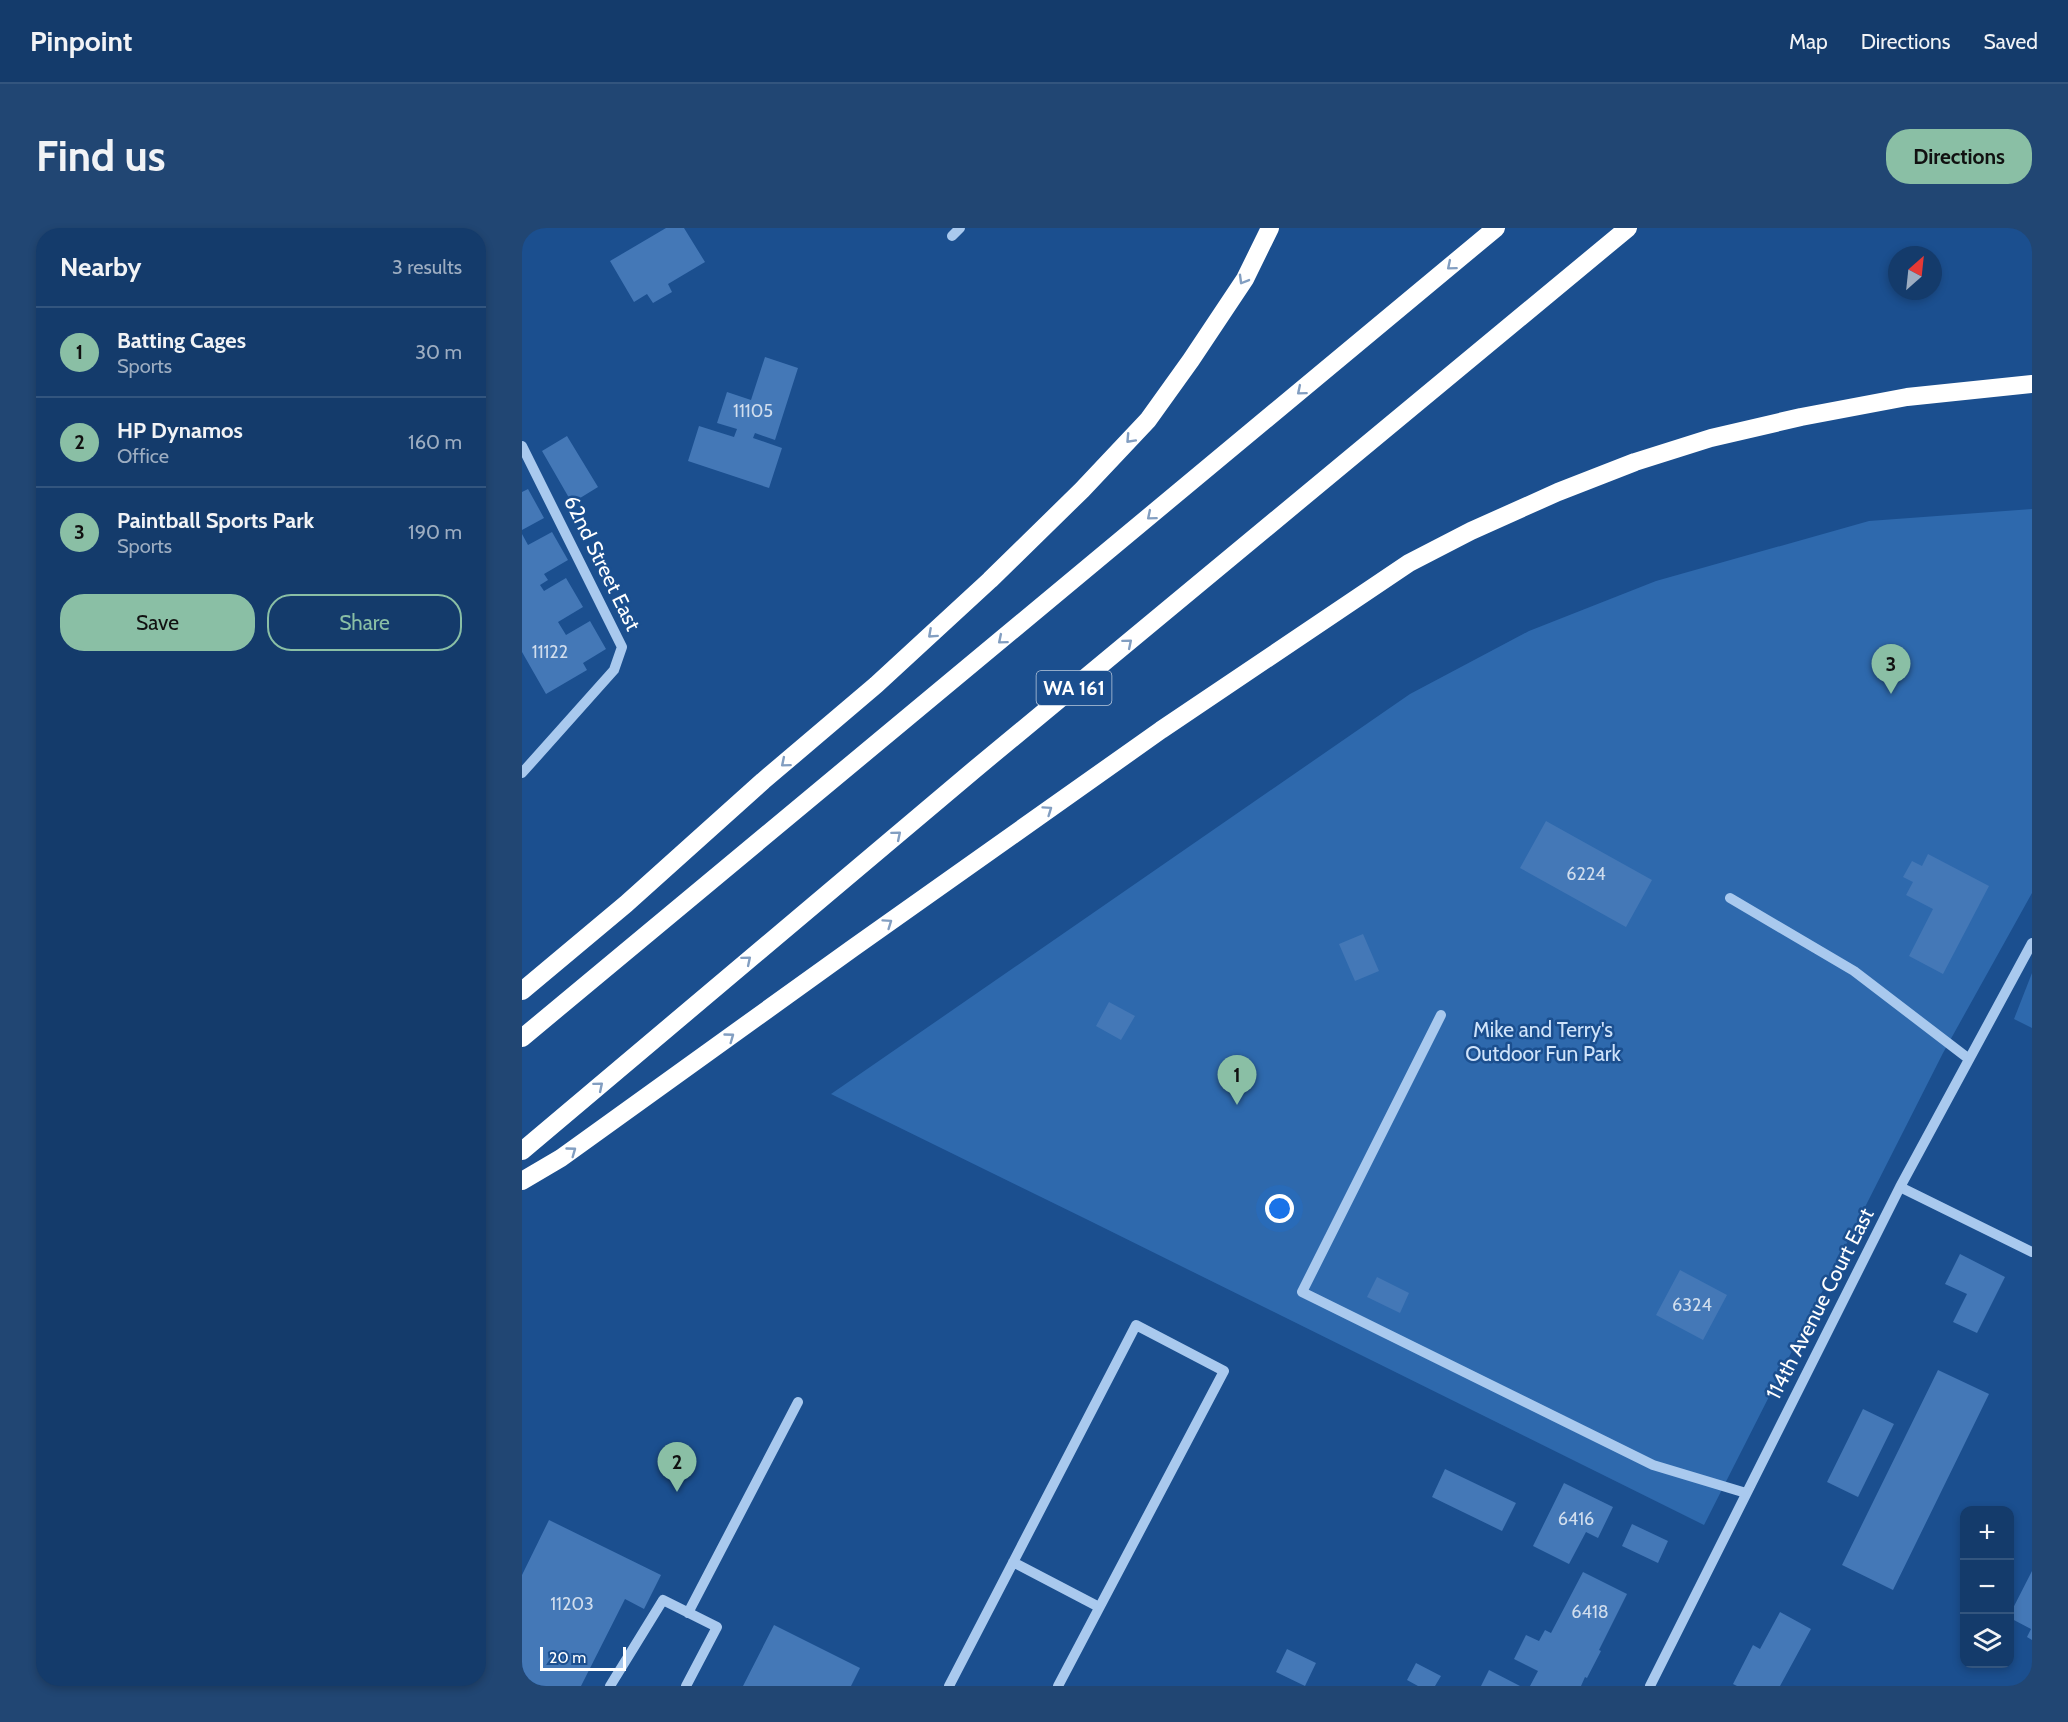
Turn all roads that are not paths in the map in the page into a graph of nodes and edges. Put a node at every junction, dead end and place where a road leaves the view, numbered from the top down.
1 (1270, 228) edge
2 (1496, 228) edge
3 (1628, 228) edge
4 (2032, 384) edge
5 (522, 446) edge
6 (522, 773) edge
7 (1730, 898) dead end
8 (2032, 943) edge
9 (522, 991) edge
10 (1441, 1015) dead end
11 (522, 1038) edge
12 (1969, 1059) junction
13 (522, 1151) edge
14 (522, 1182) edge
15 (1900, 1187) junction
16 (2032, 1252) edge
17 (798, 1402) dead end
18 (1746, 1493) junction
19 (1013, 1562) junction
20 (1099, 1607) junction
21 (688, 1612) junction
22 (610, 1686) edge
23 (686, 1686) edge
24 (949, 1686) edge
25 (1058, 1686) edge
26 (1650, 1686) edge

1 -> 9 highway
2 -> 11 highway
13 -> 3 highway, WA 161
14 -> 4 highway
5 - 6 street, 62nd Street East
7 - 12 street
8 - 12 street, 114th Avenue Court East
10 - 18 street
12 - 15 street, 114th Avenue Court East
15 - 16 street
15 - 18 street, 114th Avenue Court East
17 - 21 street
18 - 26 street, 114th Avenue Court East
19 - 20 street
19 - 20 street
19 - 24 street
20 - 25 street
21 - 22 street
21 - 23 street

